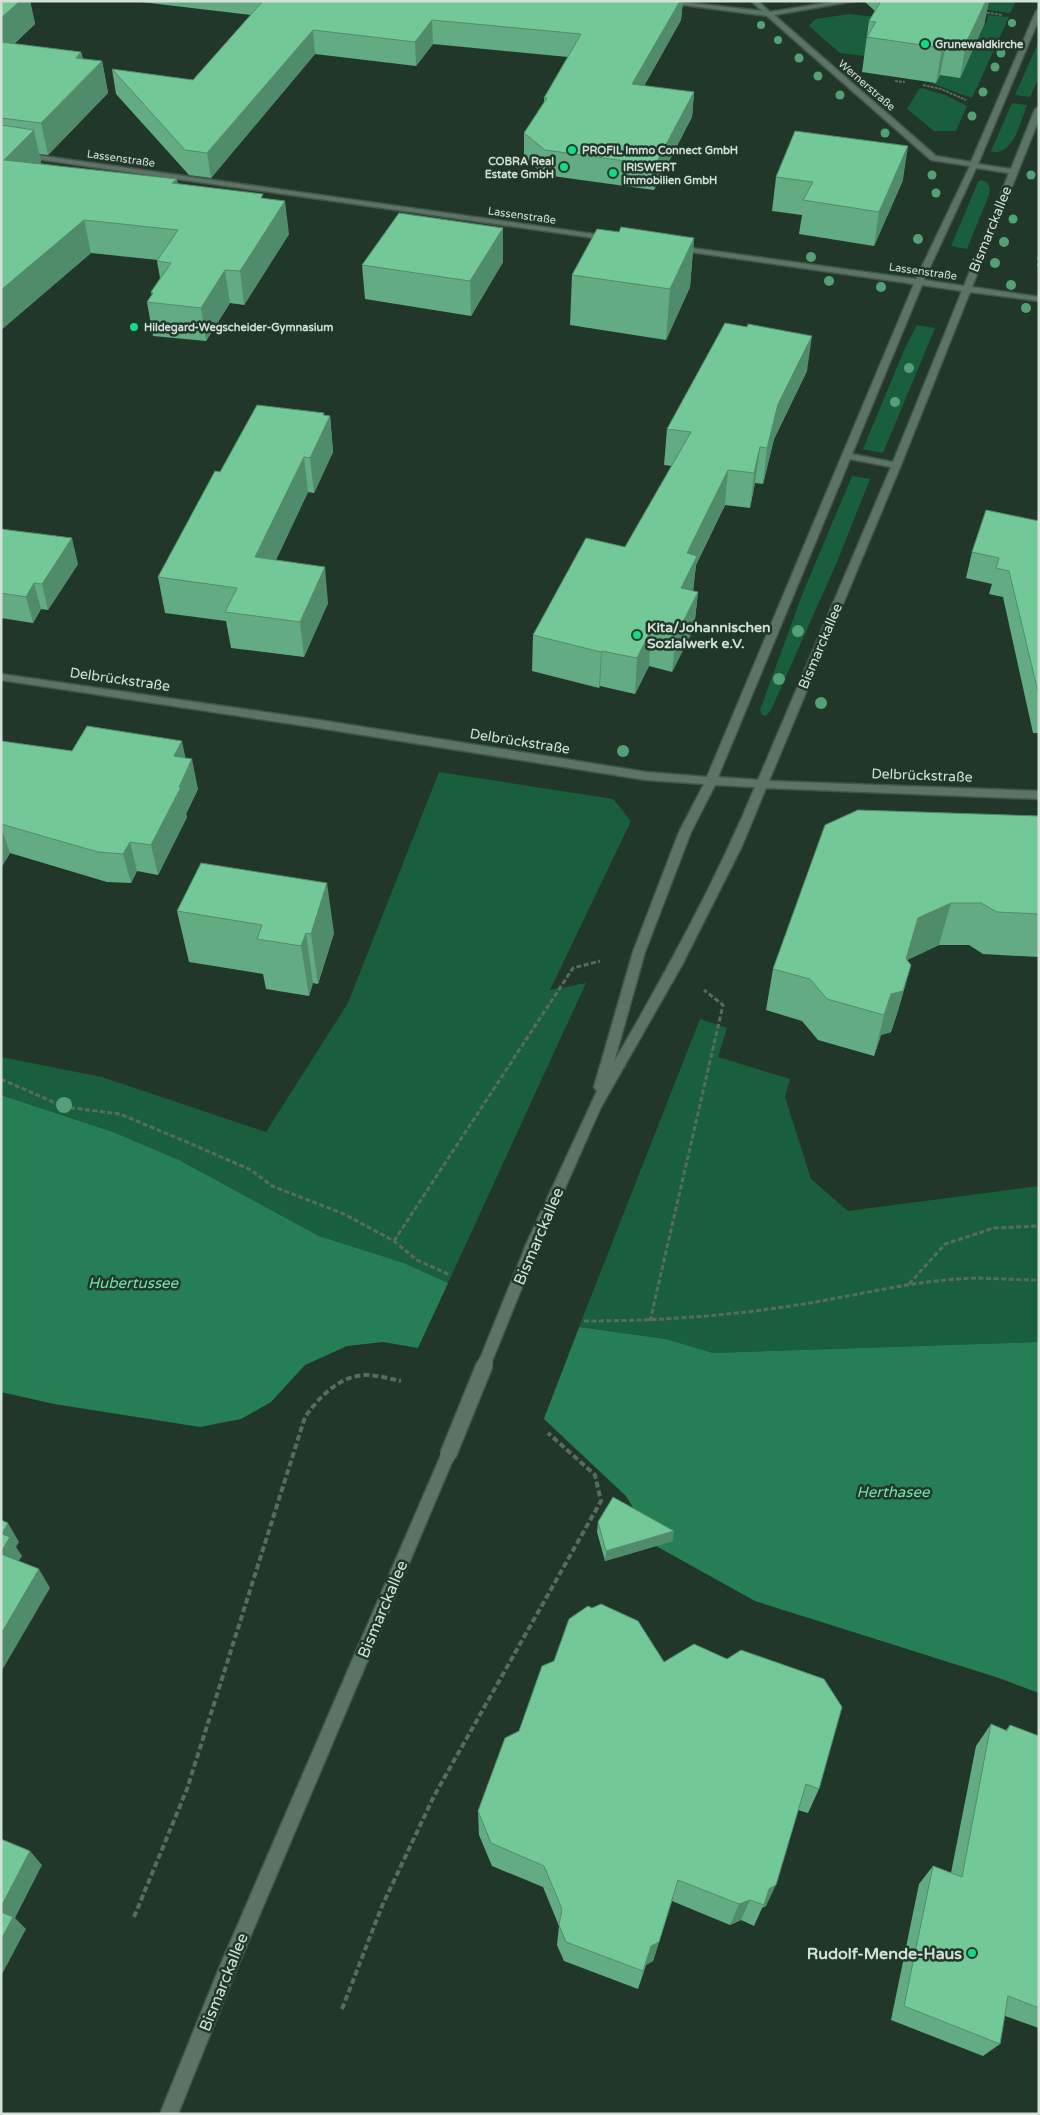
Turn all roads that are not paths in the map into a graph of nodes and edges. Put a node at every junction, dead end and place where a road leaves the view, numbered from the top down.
1 (655, 1) edge
2 (754, 1) edge
3 (852, 1) edge
4 (1039, 11) edge
5 (769, 14) junction
6 (1039, 109) edge
7 (1, 152) edge
8 (974, 165) junction
9 (1014, 172) junction
10 (621, 240) edge
11 (670, 247) edge
12 (918, 282) junction
13 (967, 289) junction
14 (1039, 299) edge
15 (846, 456) junction
16 (896, 465) junction
17 (1, 677) edge
18 (711, 781) junction
19 (762, 784) junction
20 (1039, 794) edge
21 (595, 1105) junction
22 (169, 2114) edge

1 - 5 street
2 - 5 street, Wernerstraße
3 - 5 street
4 - 8 street, Bismarckallee
5 - 8 street, Wernerstraße
6 - 9 street, Bismarckallee
7 - 10 street, Lassenstraße
8 - 9 street, Bismarckallee
8 - 12 street, Bismarckallee
9 - 13 street, Bismarckallee
11 - 12 street, Lassenstraße
12 - 13 street, Lassenstraße
12 - 15 street, Bismarckallee
13 - 14 street, Lassenstraße
13 - 16 street, Bismarckallee
15 - 16 street
15 - 18 street, Bismarckallee
16 - 19 street, Bismarckallee
17 - 18 street, Delbrückstraße
18 - 19 street, Delbrückstraße
18 - 21 street, Bismarckallee
19 - 20 street, Delbrückstraße
19 - 21 street, Bismarckallee
21 - 22 street, Bismarckallee, bridge

